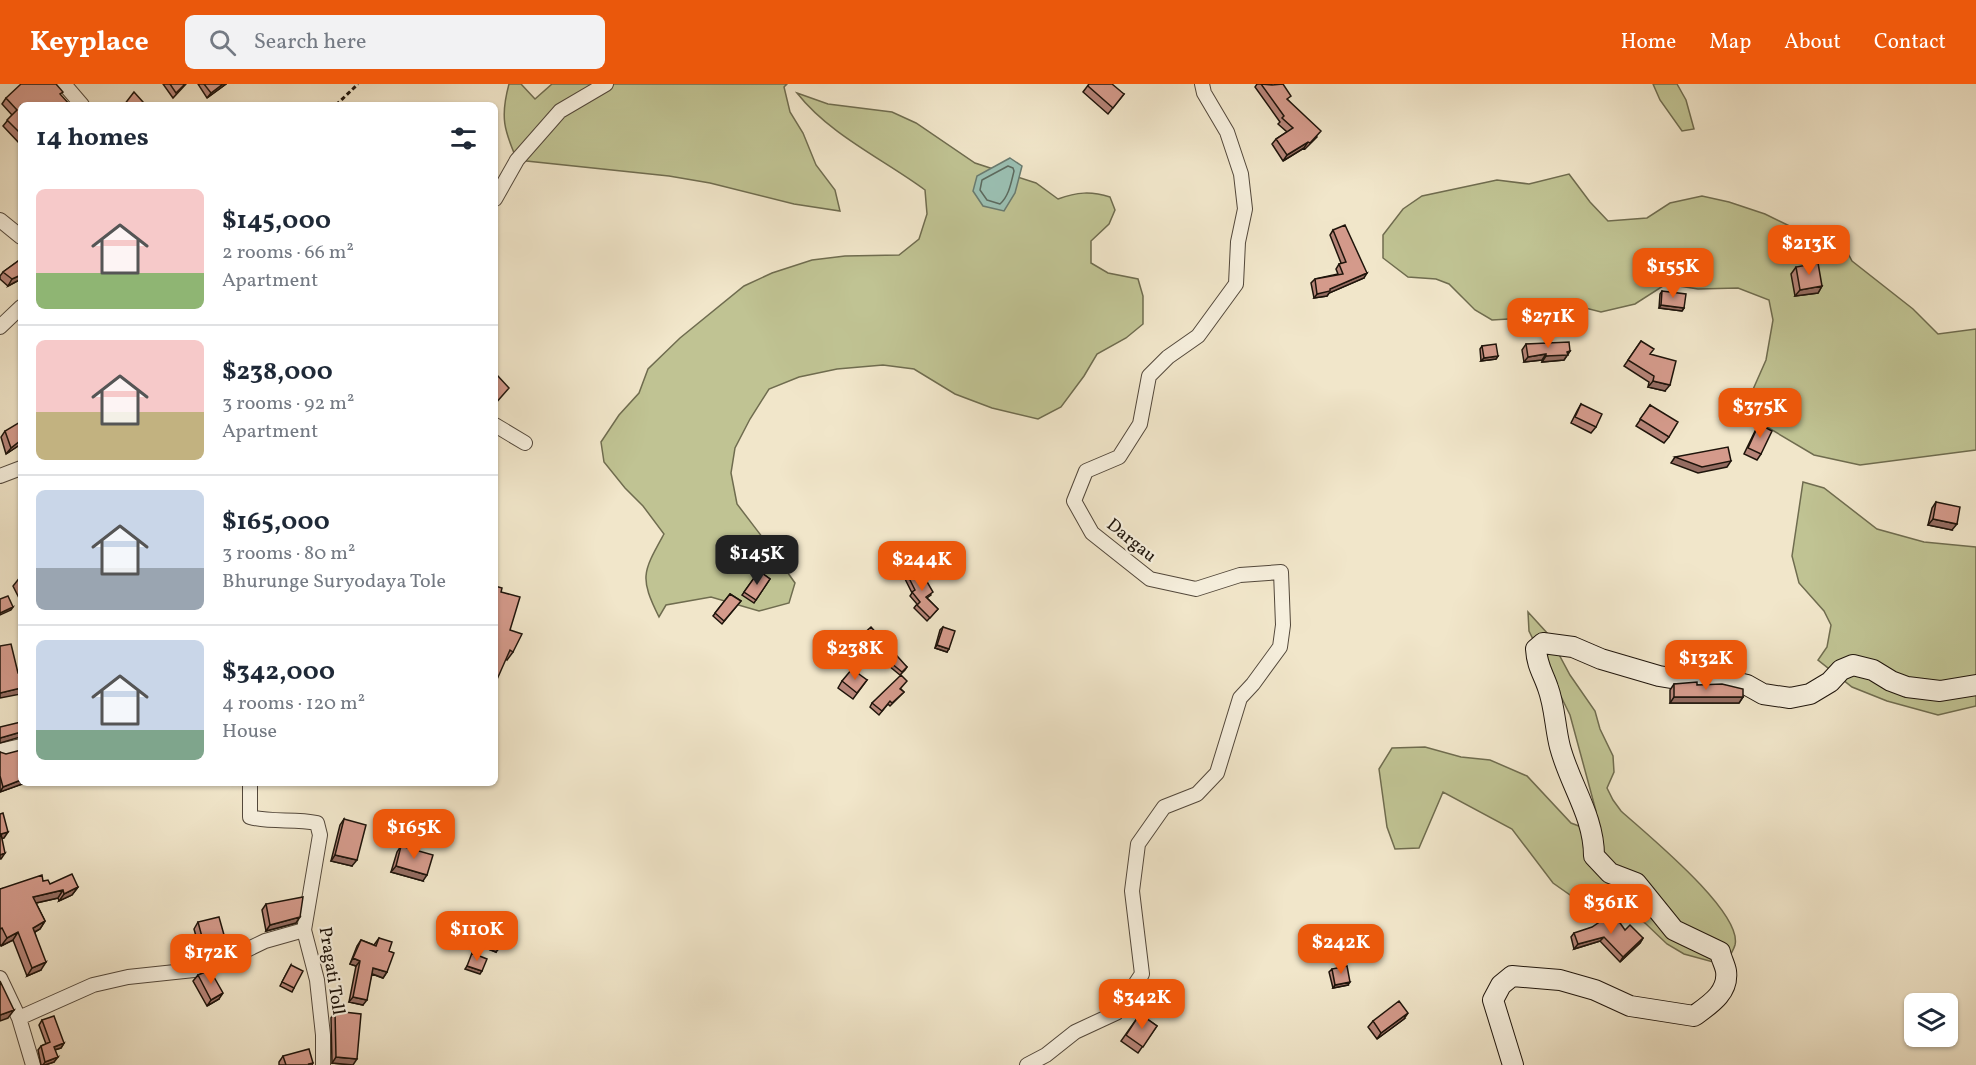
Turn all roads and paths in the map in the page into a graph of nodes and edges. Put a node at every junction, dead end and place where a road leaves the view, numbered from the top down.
1 (64, 84) edge
2 (358, 84) edge
3 (606, 84) edge
4 (1202, 84) edge
5 (79, 102) edge
6 (339, 102) edge
7 (498, 194) edge
8 (0, 220) edge
9 (18, 235) edge
10 (18, 310) edge
11 (0, 327) edge
12 (498, 428) edge
13 (525, 443) dead end
14 (18, 469) edge
15 (0, 476) edge
16 (1976, 685) edge
17 (18, 747) edge
18 (0, 751) edge
19 (250, 786) edge
20 (303, 930) junction
21 (0, 978) edge
22 (19, 1018) junction
23 (33, 1065) edge
24 (323, 1065) edge
25 (1027, 1065) edge
26 (1513, 1065) edge

1 - 5 street
2 - 6 path
3 - 7 street
4 - 25 street, Dargau
8 - 9 street
10 - 11 street
12 - 13 street
14 - 15 street
16 - 26 street
17 - 18 street
19 - 20 street, Pragati Toll
20 - 22 street
20 - 24 street, Pragati Toll
21 - 22 street
22 - 23 street

